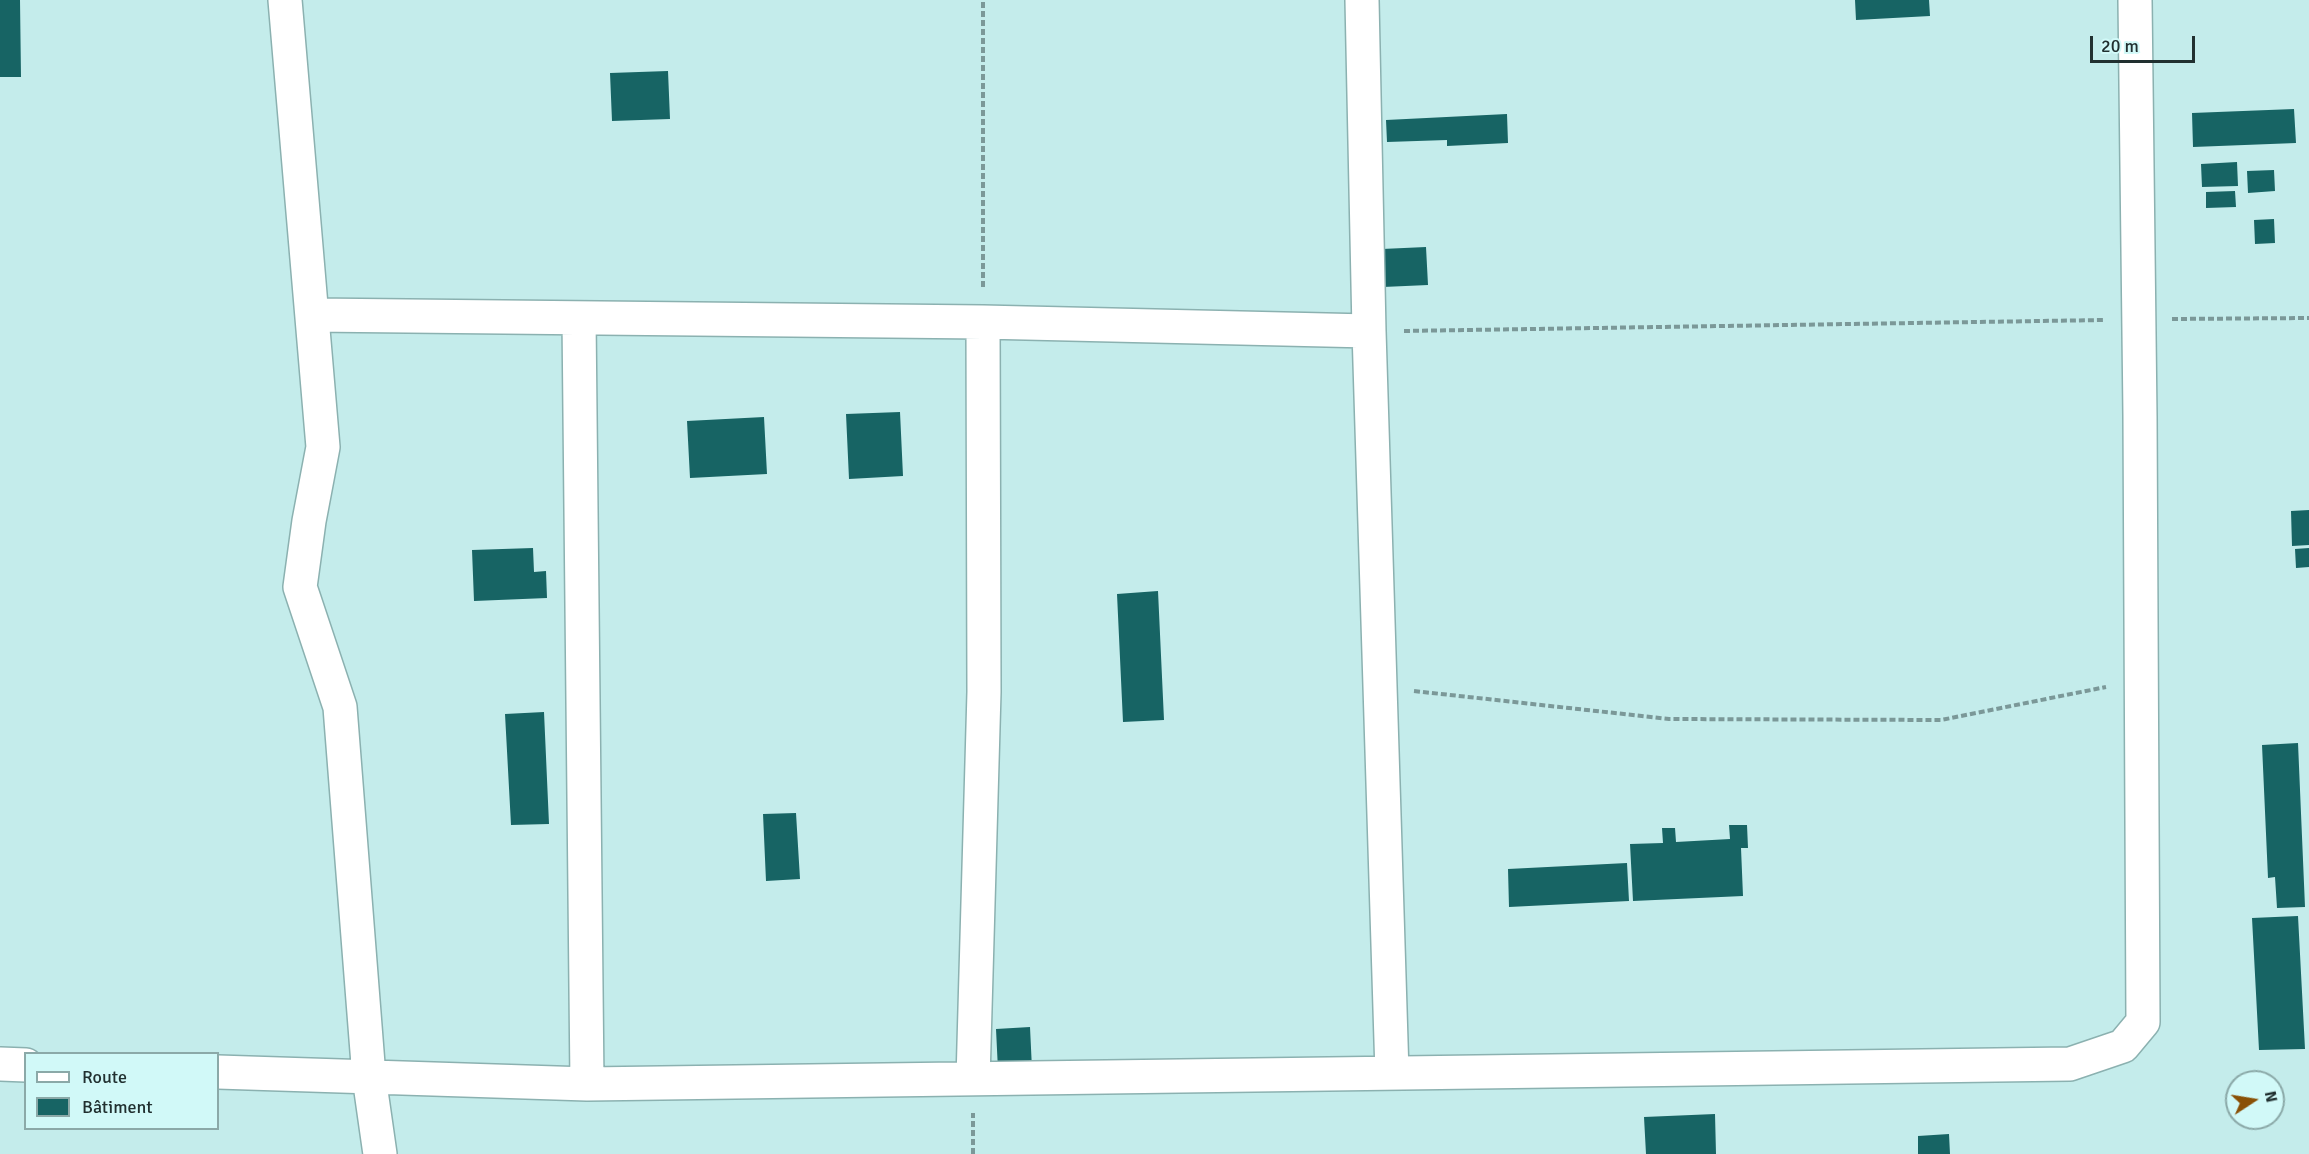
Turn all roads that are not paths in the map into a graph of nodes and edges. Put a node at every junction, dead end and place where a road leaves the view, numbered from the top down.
1 (285, 0) edge
2 (1362, 0) edge
3 (2135, 0) edge
4 (312, 315) junction
5 (579, 318) junction
6 (983, 322) junction
7 (1369, 331) junction
8 (0, 1064) edge
9 (24, 1065) edge
10 (219, 1071) edge
11 (1392, 1073) junction
12 (369, 1077) junction
13 (973, 1079) junction
14 (587, 1084) junction
15 (380, 1154) edge

1 - 4 street
2 - 7 street
3 - 11 street
4 - 5 street
4 - 12 street
5 - 6 street
5 - 14 street
6 - 7 street
6 - 13 street
7 - 11 street
8 - 9 street
10 - 12 street
11 - 13 street
12 - 14 street
12 - 15 street
13 - 14 street

